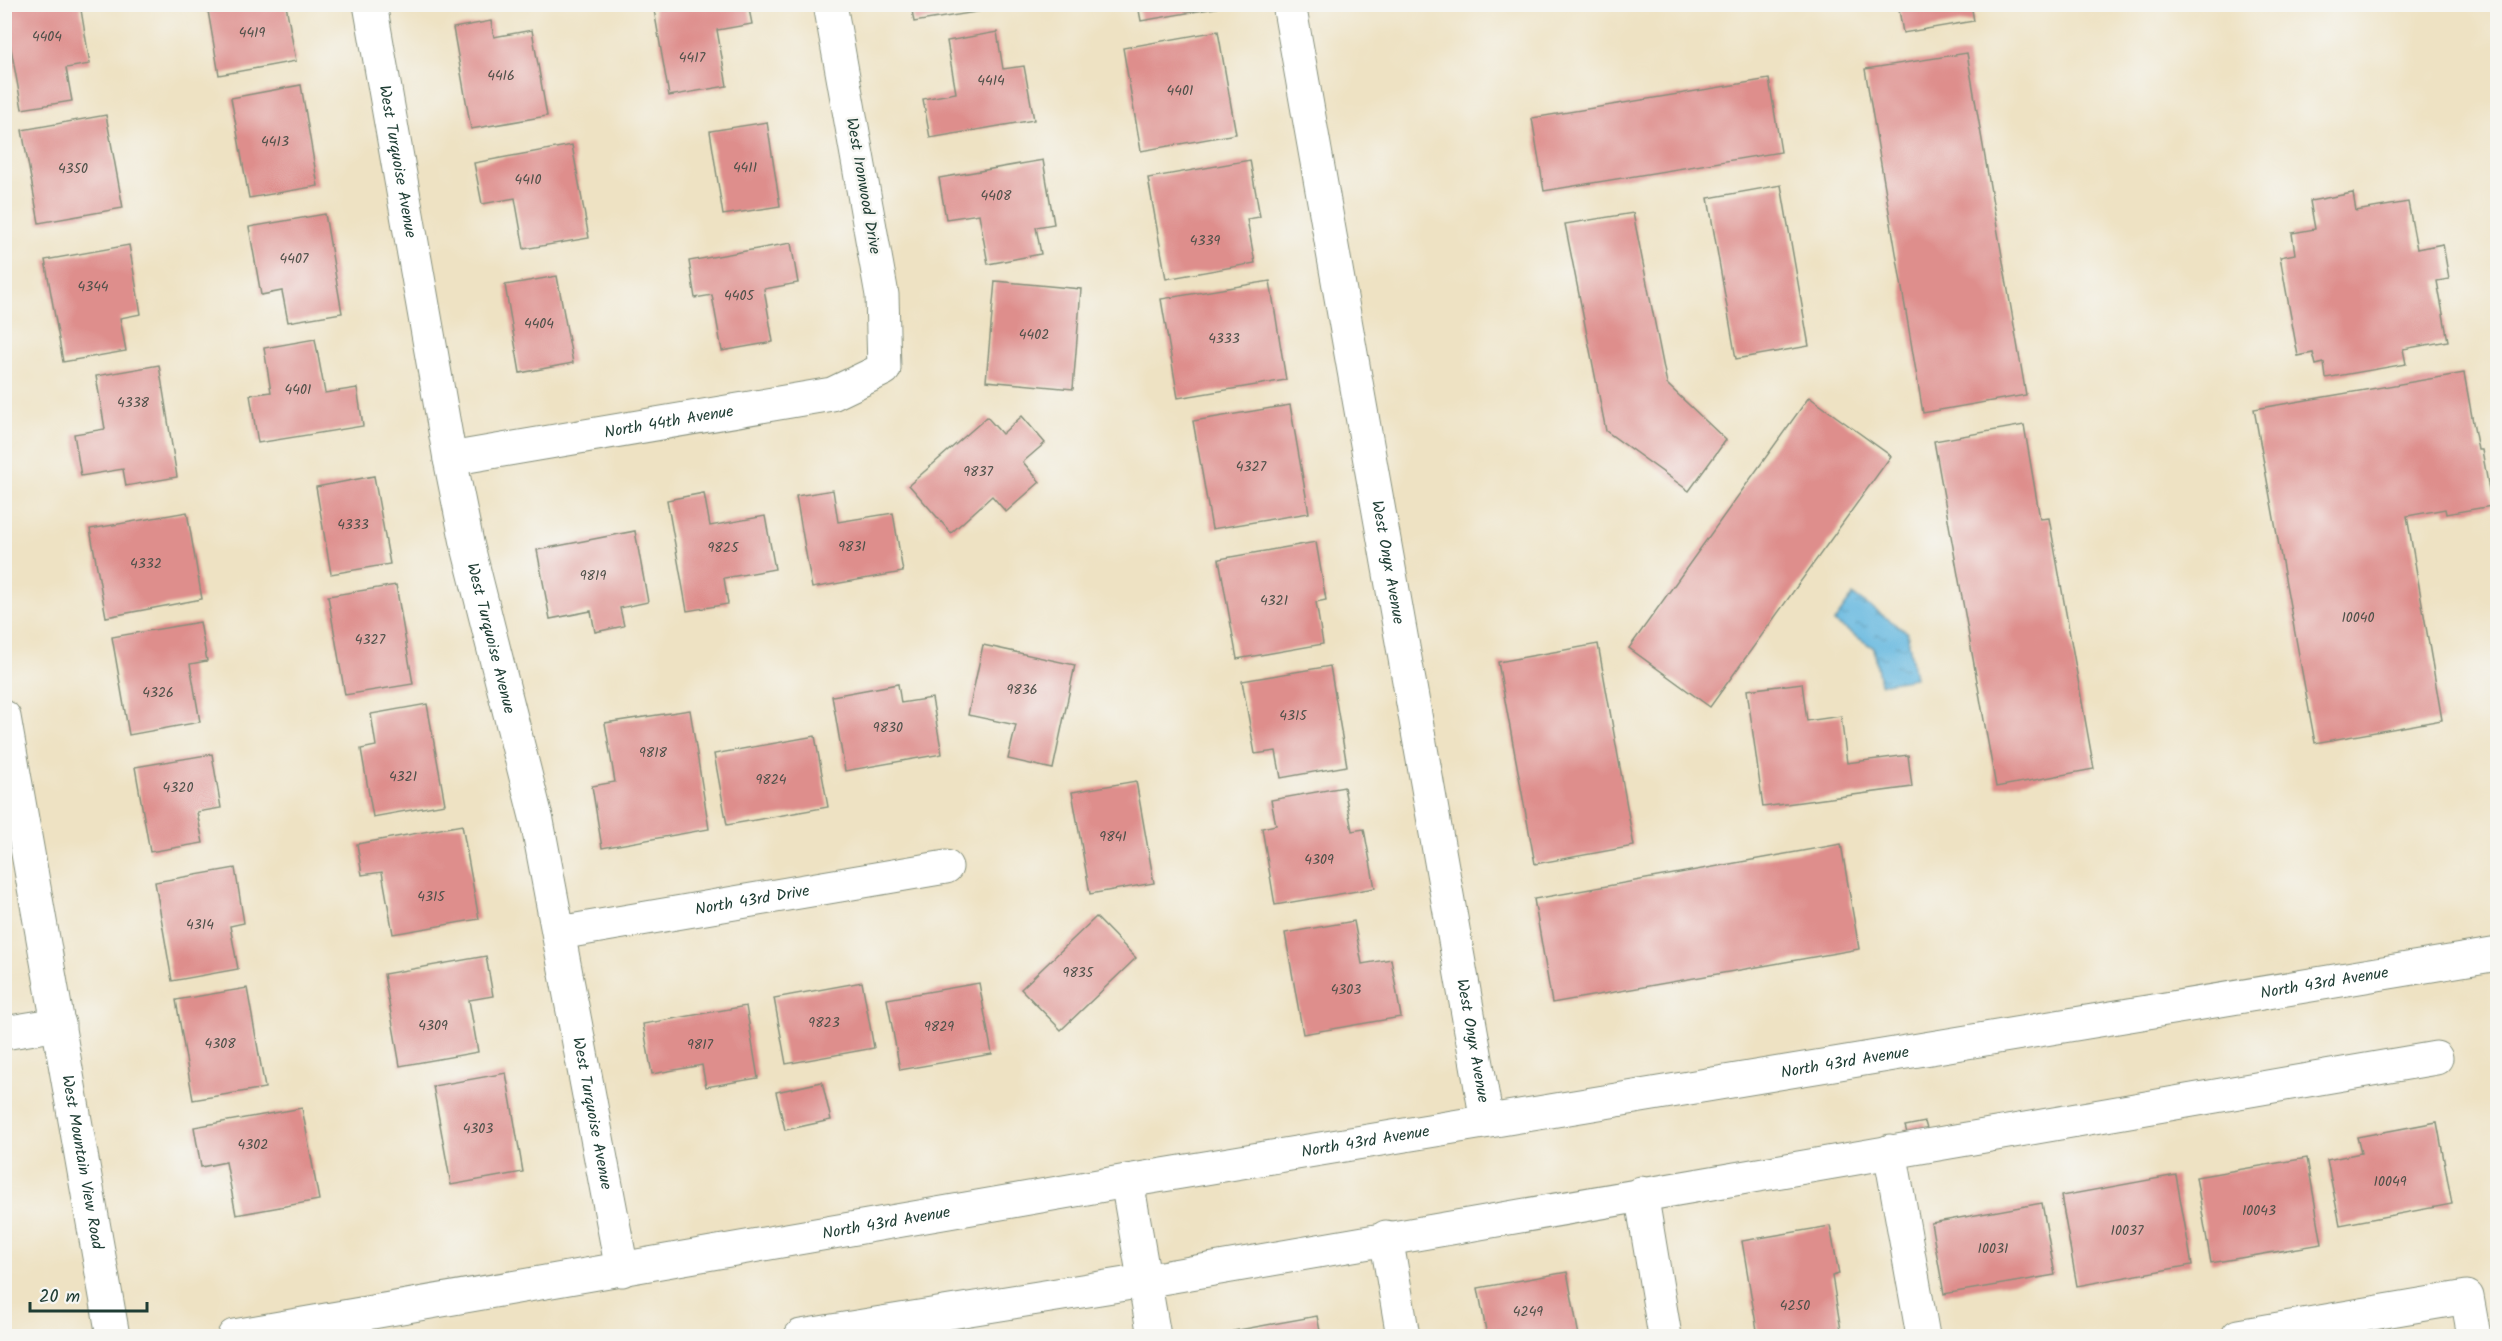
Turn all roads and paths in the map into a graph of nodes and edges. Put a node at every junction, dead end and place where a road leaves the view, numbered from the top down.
1 (370, 4) edge
2 (830, 4) edge
3 (1289, 4) edge
4 (884, 369) joint
5 (450, 459) junction
6 (4, 717) edge
7 (946, 867) dead end
8 (559, 933) junction
9 (2498, 954) edge
10 (58, 1024) junction
11 (4, 1033) edge
12 (2436, 1058) dead end
13 (1487, 1121) junction
14 (1890, 1150) junction
15 (1126, 1181) junction
16 (1641, 1193) junction
17 (1386, 1237) junction
18 (622, 1270) junction
19 (1144, 1281) junction
20 (888, 1330) edge
21 (113, 1336) edge
22 (234, 1336) edge
23 (801, 1336) edge
24 (1154, 1336) edge
25 (1403, 1336) edge
26 (1665, 1336) edge
27 (1923, 1336) edge
28 (2238, 1336) edge
29 (2475, 1336) edge

1 - 5 street, West Turquoise Avenue
2 - 4 street, West Ironwood Drive
3 - 13 street, West Onyx Avenue
4 - 5 street, North 44th Avenue
5 - 8 street, West Turquoise Avenue
6 - 10 street, West Mountain View Road
7 - 8 street, North 43rd Drive
8 - 18 street, West Turquoise Avenue
9 - 13 street, North 43rd Avenue
10 - 11 street
10 - 21 street, West Mountain View Road
12 - 14 street
13 - 15 street, North 43rd Avenue
14 - 16 street
14 - 27 street
15 - 18 street, North 43rd Avenue
15 - 19 street
16 - 17 street
16 - 26 street
17 - 19 street
17 - 25 street
18 - 22 street, North 43rd Avenue
19 - 20 street
19 - 24 street
20 - 23 street
28 - 29 street

